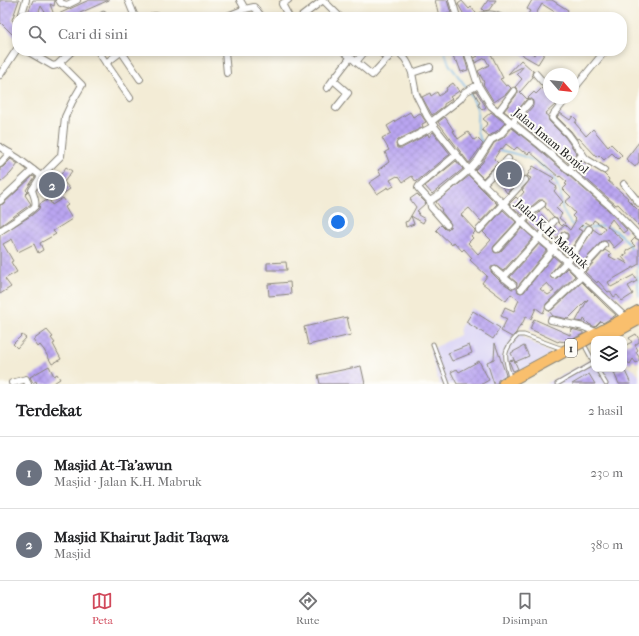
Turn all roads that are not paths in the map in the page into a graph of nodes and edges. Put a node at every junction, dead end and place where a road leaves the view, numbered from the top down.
1 (26, 0) edge
2 (59, 0) edge
3 (128, 0) edge
4 (240, 0) edge
5 (288, 0) edge
6 (452, 0) edge
7 (73, 1) edge
8 (317, 2) edge
9 (245, 9) junction
10 (22, 12) edge
11 (133, 12) edge
12 (242, 12) edge
13 (258, 12) edge
14 (286, 12) edge
15 (307, 12) edge
16 (335, 12) edge
17 (456, 12) edge
18 (12, 56) edge
19 (36, 56) edge
20 (67, 56) edge
21 (101, 56) edge
22 (115, 56) edge
23 (124, 56) edge
24 (225, 56) edge
25 (361, 56) edge
26 (385, 56) edge
27 (402, 56) edge
28 (469, 56) edge
29 (601, 56) edge
30 (350, 58) joint
31 (388, 58) joint
32 (356, 62) junction
33 (60, 63) junction
34 (106, 64) junction
35 (430, 68) dead end
36 (227, 73) dead end
37 (412, 73) junction
38 (0, 74) edge
39 (536, 74) dead end
40 (140, 80) dead end
41 (333, 80) junction
42 (543, 82) edge
43 (579, 83) edge
44 (478, 85) junction
45 (327, 88) dead end
46 (514, 91) dead end
47 (130, 98) dead end
48 (529, 103) dead end
49 (561, 104) edge
50 (336, 108) dead end
51 (498, 112) junction
52 (512, 123) junction
53 (432, 124) junction
54 (400, 144) dead end
55 (0, 147) edge
56 (10, 153) junction
57 (456, 155) junction
58 (582, 155) junction
59 (508, 159) dead end
60 (0, 164) edge
61 (33, 170) junction
62 (469, 170) junction
63 (568, 170) junction
64 (604, 170) dead end
65 (41, 176) junction
66 (525, 180) dead end
67 (483, 184) junction
68 (624, 184) dead end
69 (0, 201) edge
70 (430, 201) junction
71 (639, 202) edge
72 (504, 204) junction
73 (542, 204) dead end
74 (554, 221) dead end
75 (522, 222) junction
76 (447, 225) dead end
77 (639, 225) edge
78 (589, 229) dead end
79 (479, 230) dead end
80 (634, 230) junction
81 (0, 231) edge
82 (564, 236) dead end
83 (639, 236) edge
84 (538, 238) junction
85 (604, 245) dead end
86 (497, 249) dead end
87 (553, 249) junction
88 (567, 262) junction
89 (495, 270) dead end
90 (580, 274) junction
91 (554, 276) dead end
92 (503, 278) junction
93 (513, 285) dead end
94 (522, 289) dead end
95 (549, 306) dead end
96 (635, 317) edge
97 (551, 320) dead end
98 (591, 336) edge
99 (603, 336) edge
100 (591, 342) edge
101 (591, 343) edge
102 (432, 344) dead end
103 (566, 350) junction
104 (591, 365) edge
105 (599, 372) edge
106 (12, 383) dead end
107 (511, 383) edge
108 (28, 384) edge
109 (448, 384) edge
110 (557, 384) edge
111 (606, 384) edge

1 - 10 street
2 - 7 street
3 - 11 street
4 - 9 street
5 - 14 street
6 - 17 street
8 - 15 street
8 - 16 street
9 - 12 street
9 - 13 street
18 - 38 street
19 - 33 street
20 - 33 street
21 - 34 street
22 - 34 street
23 - 40 street
24 - 36 street
25 - 32 street
26 - 31 street
27 - 37 street, Jalan K.H. Mabruk
28 - 44 street, Jalan Imam Bonjol
29 - 43 street
30 - 32 street
30 - 41 street
31 - 32 street
33 - 65 street
34 - 47 street
35 - 37 street
37 - 53 street, Jalan K.H. Mabruk
39 - 42 street
41 - 45 street
41 - 50 street
44 - 51 street, Jalan Imam Bonjol
44 - 53 street
46 - 51 street
48 - 52 street
49 - 58 street
51 - 52 street, Jalan Imam Bonjol
52 - 62 street
52 - 63 street, Jalan Imam Bonjol
53 - 54 street
53 - 57 street, Jalan K.H. Mabruk
55 - 56 street
56 - 60 street
56 - 61 street
57 - 62 street, Jalan K.H. Mabruk
57 - 70 street
58 - 63 street
58 - 64 street
59 - 67 street
61 - 65 street
61 - 69 street
62 - 67 street, Jalan K.H. Mabruk
62 - 70 street
63 - 80 street, Jalan Imam Bonjol
65 - 81 street
66 - 72 street
67 - 72 street, Jalan K.H. Mabruk
68 - 71 street
70 - 76 street
72 - 75 street, Jalan K.H. Mabruk
72 - 79 street
73 - 75 street
74 - 84 street
75 - 84 street, Jalan K.H. Mabruk
75 - 86 street
77 - 80 street
78 - 88 street
80 - 83 street, Jalan Imam Bonjol
82 - 87 street
84 - 87 street, Jalan K.H. Mabruk
84 - 92 street
85 - 90 street
87 - 88 street, Jalan K.H. Mabruk
87 - 94 street
88 - 90 street, Jalan K.H. Mabruk
88 - 91 street
89 - 92 street
90 - 95 street
90 - 96 street, Jalan K.H. Mabruk
92 - 93 street
96 - 99 highway, 1
97 - 98 street
100 - 103 highway, 1
101 - 107 highway, 1
102 - 109 lane
103 - 107 highway, 1
103 - 107 lane
104 - 110 lane
105 - 111 lane
106 - 108 street

